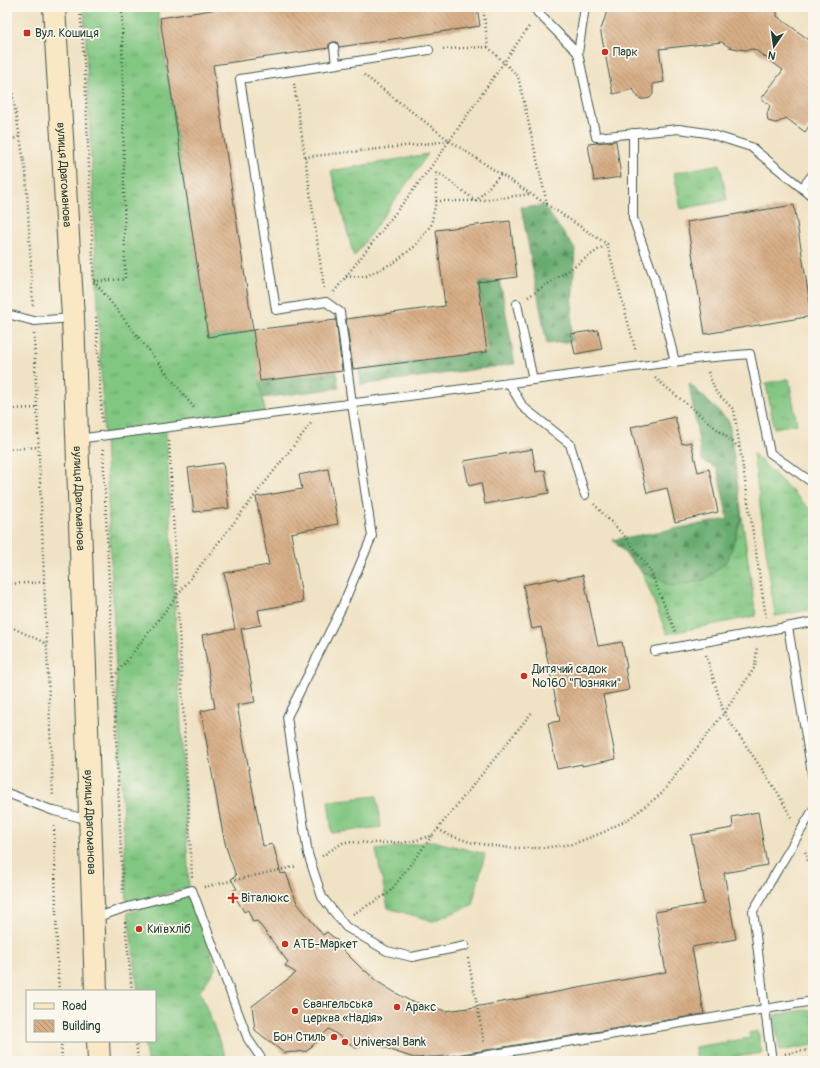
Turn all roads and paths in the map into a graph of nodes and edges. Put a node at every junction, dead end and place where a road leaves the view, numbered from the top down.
1 (54, 7) edge
2 (80, 7) edge
3 (122, 7) edge
4 (483, 7) edge
5 (585, 7) edge
6 (536, 10) edge
7 (488, 47) junction
8 (334, 48) dead end
9 (429, 50) joint
10 (578, 53) junction
11 (7, 62) edge
12 (348, 62) junction
13 (505, 62) junction
14 (336, 64) junction
15 (292, 71) junction
16 (633, 133) junction
17 (20, 136) junction
18 (450, 141) junction
19 (7, 142) edge
20 (305, 156) junction
21 (431, 167) junction
22 (436, 172) junction
23 (501, 174) junction
24 (813, 174) edge
25 (802, 188) junction
26 (531, 194) junction
27 (813, 197) edge
28 (436, 201) junction
29 (476, 201) junction
30 (548, 205) junction
31 (607, 244) junction
32 (345, 277) junction
33 (94, 281) junction
34 (94, 288) dead end
35 (326, 302) junction
36 (517, 304) joint
37 (96, 312) dead end
38 (7, 314) edge
39 (73, 317) junction
40 (34, 321) junction
41 (703, 358) junction
42 (676, 362) junction
43 (640, 366) junction
44 (533, 380) junction
45 (509, 383) junction
46 (352, 404) junction
47 (38, 408) junction
48 (323, 408) junction
49 (7, 409) edge
50 (206, 423) junction
51 (169, 428) junction
52 (103, 436) junction
53 (76, 439) junction
54 (39, 447) junction
55 (740, 448) junction
56 (7, 449) edge
57 (813, 483) edge
58 (585, 495) joint
59 (45, 582) junction
60 (7, 584) edge
61 (177, 595) junction
62 (813, 622) edge
63 (7, 625) edge
64 (788, 627) junction
65 (768, 630) junction
66 (758, 632) junction
67 (703, 642) junction
68 (48, 644) junction
69 (681, 646) junction
70 (655, 651) dead end
71 (114, 677) junction
72 (533, 711) dead end
73 (724, 713) junction
74 (813, 779) edge
75 (7, 794) edge
76 (813, 810) edge
77 (54, 811) junction
78 (91, 821) junction
79 (438, 829) junction
80 (799, 833) junction
81 (432, 836) junction
82 (311, 863) junction
83 (813, 876) edge
84 (192, 890) junction
85 (124, 908) junction
86 (93, 918) junction
87 (342, 921) junction
88 (465, 946) joint
89 (59, 990) edge
90 (96, 990) edge
91 (132, 990) edge
92 (813, 1001) edge
93 (765, 1009) junction
94 (61, 1042) edge
95 (98, 1042) edge
96 (136, 1042) edge
97 (487, 1055) junction
98 (62, 1061) edge
99 (99, 1061) edge
100 (138, 1061) edge
101 (263, 1061) edge
102 (453, 1061) edge
103 (772, 1061) edge

1 - 39 street, вулиця Драгоманова
2 - 33 path
3 - 33 path
4 - 7 path
5 - 10 lane
6 - 10 lane
6 - 13 path
7 - 9 path
7 - 13 path
8 - 14 lane
9 - 12 lane
10 - 16 lane
11 - 17 path
12 - 14 lane
12 - 18 path
13 - 18 path
13 - 30 path
14 - 15 lane
15 - 20 path
15 - 35 lane
16 - 25 lane
16 - 42 lane
17 - 19 path
17 - 40 path
18 - 20 path
18 - 21 path
18 - 23 path
20 - 35 path
21 - 22 path
21 - 32 path
22 - 28 path
22 - 29 path
23 - 26 path
23 - 29 path
24 - 25 lane
25 - 27 lane
26 - 29 path
26 - 30 path
28 - 29 path
28 - 32 path
30 - 31 path
31 - 36 path
31 - 43 path
32 - 35 path
33 - 34 path
33 - 50 path
35 - 46 lane
36 - 44 lane
37 - 52 path
38 - 40 lane
39 - 40 lane
39 - 53 street, вулиця Драгоманова
40 - 47 path
41 - 42 lane
41 - 55 path
41 - 57 lane
42 - 43 lane
43 - 44 lane
43 - 55 path
44 - 45 lane
45 - 46 lane
45 - 58 lane
46 - 48 lane
46 - 82 lane
47 - 49 path
47 - 54 path
48 - 50 lane
48 - 61 path
50 - 51 lane
51 - 52 lane
51 - 61 path
52 - 53 lane
52 - 71 path
53 - 78 street, вулиця Драгоманова
54 - 56 path
54 - 59 path
55 - 65 path
58 - 69 path
59 - 60 path
59 - 68 path
61 - 71 path
61 - 84 path
62 - 64 lane
63 - 68 path
64 - 65 lane
64 - 74 lane
65 - 66 lane
66 - 67 lane
66 - 73 path
67 - 69 lane
67 - 73 path
68 - 77 path
69 - 70 lane
71 - 85 path
72 - 79 path
73 - 79 path
73 - 80 path
75 - 77 lane
76 - 80 lane
77 - 78 lane
77 - 89 path
78 - 86 street, вулиця Драгоманова
79 - 81 path
80 - 83 path
80 - 93 lane
81 - 82 path
81 - 87 path
82 - 84 path
82 - 87 lane
84 - 85 lane
84 - 101 lane
85 - 86 lane
85 - 91 path
86 - 90 street, вулиця Драгоманова
87 - 88 lane
88 - 97 path
92 - 93 lane
93 - 97 lane
93 - 103 lane
94 - 98 path
95 - 99 street
96 - 100 path
97 - 102 lane

